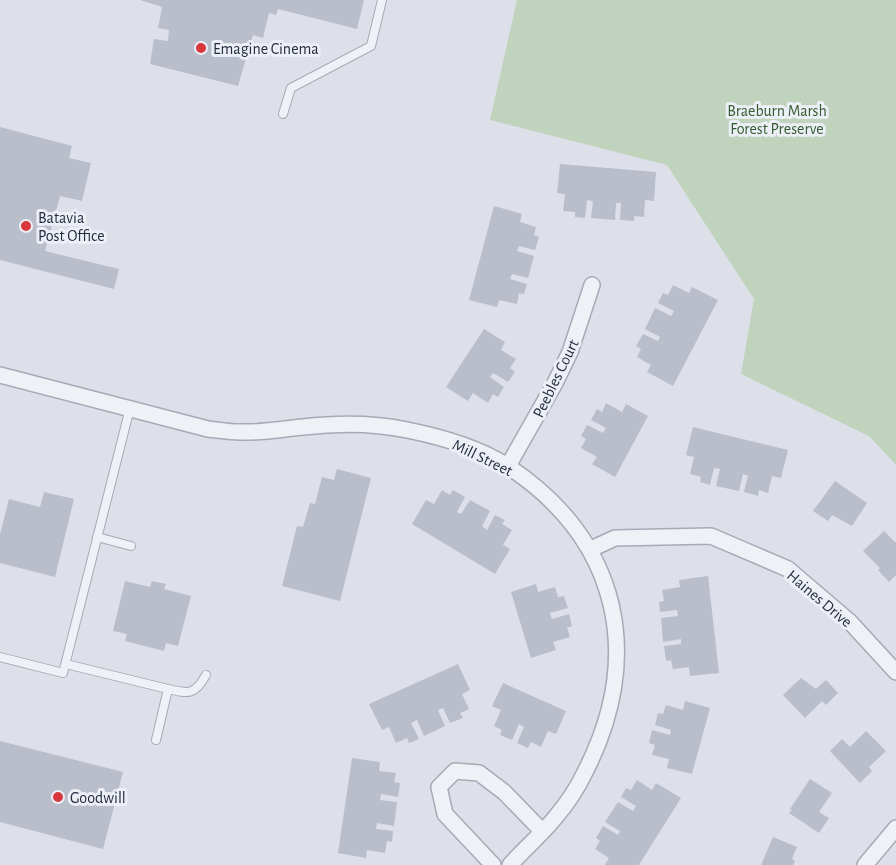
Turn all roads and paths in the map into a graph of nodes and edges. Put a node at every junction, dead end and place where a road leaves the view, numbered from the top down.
1 (382, 0) edge
2 (283, 114) dead end
3 (592, 285) dead end
4 (0, 375) edge
5 (130, 408) junction
6 (508, 466) junction
7 (97, 537) junction
8 (131, 546) dead end
9 (591, 549) junction
10 (0, 657) edge
11 (66, 664) junction
12 (896, 672) edge
13 (206, 675) dead end
14 (168, 689) junction
15 (156, 740) dead end
16 (896, 828) edge
17 (542, 831) junction
18 (493, 865) edge
19 (510, 865) edge
20 (865, 865) edge

1 - 2 lane
3 - 6 street, Peebles Court
4 - 5 street, Mill Street
5 - 6 street, Mill Street
5 - 7 lane
6 - 9 street, Mill Street
7 - 8 lane
7 - 11 lane
9 - 12 street, Haines Drive
9 - 17 street, Mill Street
10 - 11 lane
11 - 14 lane
13 - 14 lane
14 - 15 lane
16 - 20 street
17 - 18 street
17 - 19 street, Mill Street

